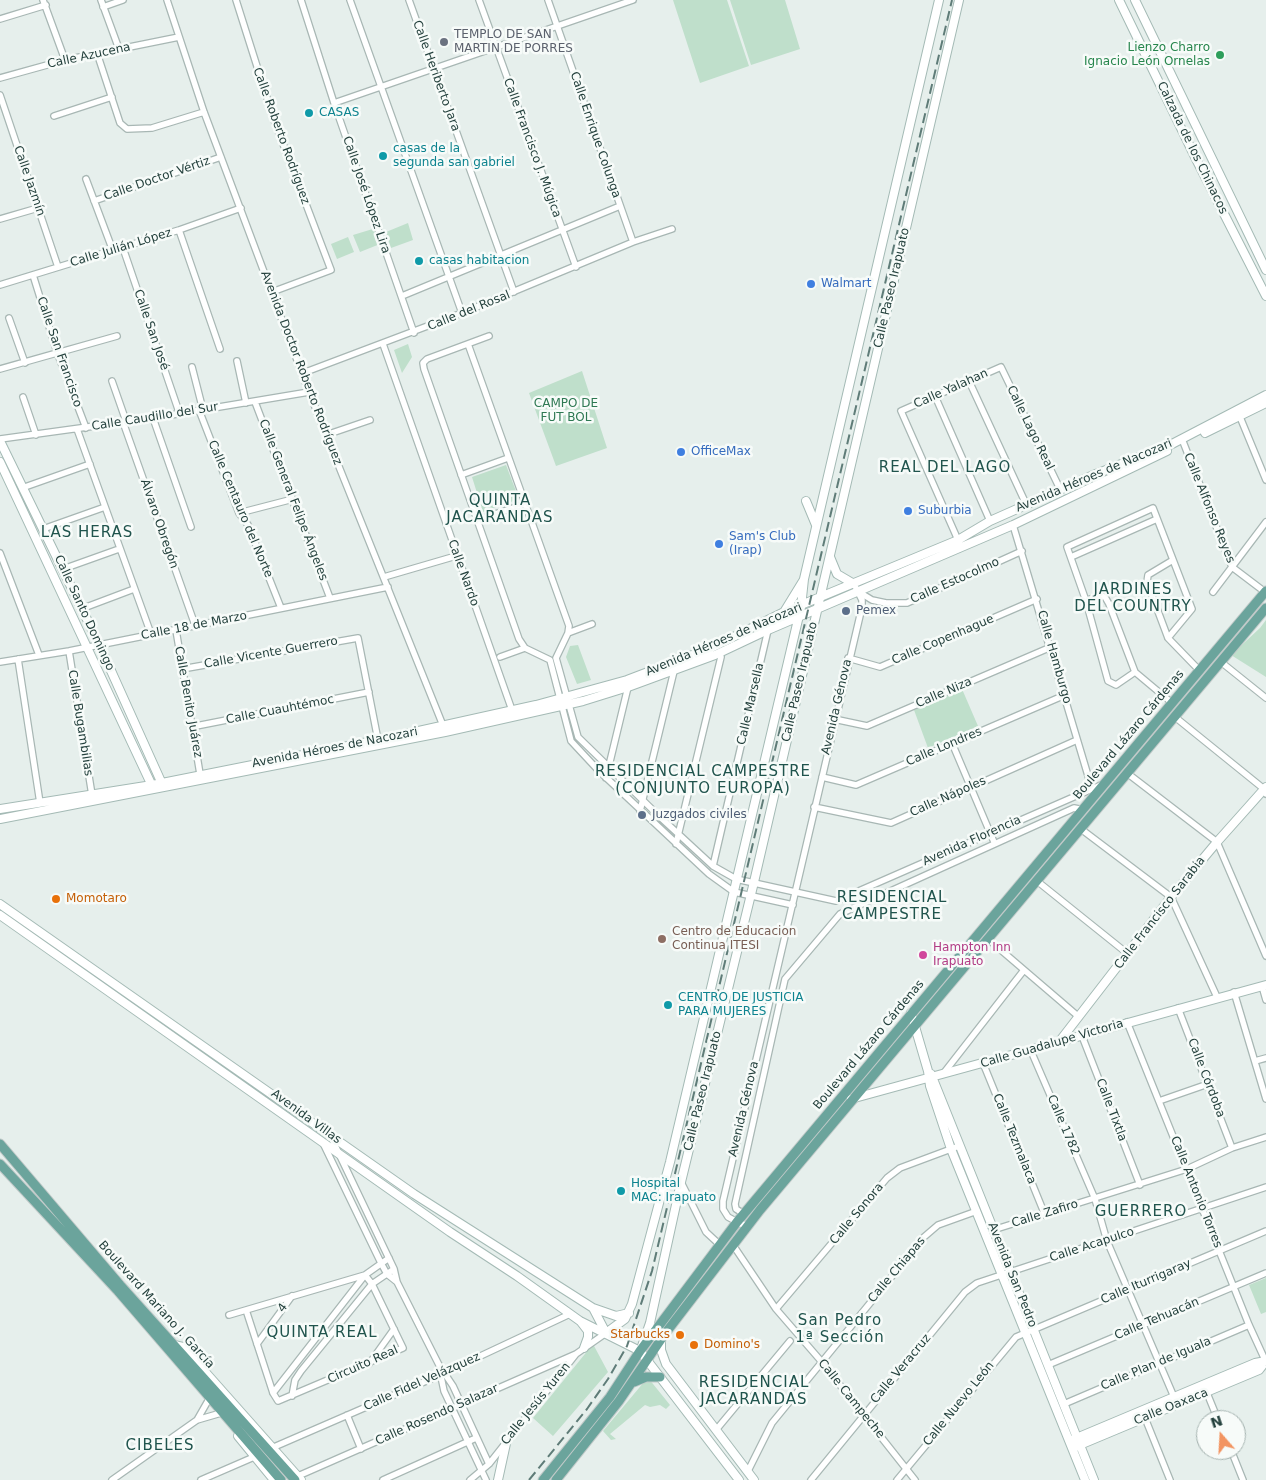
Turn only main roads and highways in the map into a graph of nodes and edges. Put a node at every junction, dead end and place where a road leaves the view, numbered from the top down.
1 (939, 0) edge
2 (959, 0) edge
3 (1118, 0) edge
4 (1135, 0) edge
5 (1157, 44) junction
6 (1143, 51) junction
7 (1266, 270) edge
8 (1266, 296) edge
9 (1266, 395) edge
10 (1266, 403) edge
11 (0, 440) edge
12 (1183, 441) junction
13 (0, 462) edge
14 (806, 501) dead end
15 (816, 525) junction
16 (830, 556) junction
17 (804, 579) junction
18 (854, 584) junction
19 (1266, 592) edge
20 (820, 598) junction
21 (800, 607) junction
22 (1266, 608) edge
23 (817, 609) junction
24 (784, 612) junction
25 (796, 619) junction
26 (761, 623) junction
27 (734, 647) junction
28 (565, 701) junction
29 (134, 721) junction
30 (124, 726) junction
31 (444, 729) junction
32 (163, 785) junction
33 (153, 788) junction
34 (1265, 790) edge
35 (0, 810) edge
36 (0, 819) edge
37 (0, 904) edge
38 (0, 915) edge
39 (82, 960) junction
40 (76, 969) junction
41 (1264, 985) edge
42 (911, 1013) junction
43 (915, 1025) junction
44 (1059, 1042) junction
45 (216, 1053) junction
46 (210, 1062) junction
47 (930, 1075) junction
48 (854, 1099) junction
49 (839, 1102) junction
50 (0, 1144) edge
51 (955, 1148) junction
52 (0, 1164) edge
53 (378, 1169) junction
54 (364, 1171) junction
55 (720, 1245) junction
56 (713, 1271) junction
57 (105, 1272) junction
58 (1006, 1273) junction
59 (592, 1308) junction
60 (628, 1313) junction
61 (580, 1321) junction
62 (1030, 1330) junction
63 (606, 1333) junction
64 (662, 1337) junction
65 (174, 1345) junction
66 (584, 1348) road end
67 (640, 1351) junction
68 (648, 1360) junction
69 (1266, 1361) edge
70 (660, 1377) junction
71 (198, 1383) junction
72 (632, 1384) junction
73 (1194, 1388) junction
74 (1197, 1396) junction
75 (507, 1440) road end
76 (1075, 1443) junction
77 (563, 1456) junction
78 (558, 1477) edge
79 (297, 1478) edge
80 (274, 1480) edge
81 (281, 1480) edge
82 (498, 1480) edge
83 (543, 1480) edge
84 (739, 1480) edge
85 (754, 1480) edge
86 (1085, 1480) edge
87 (1094, 1480) edge

1 - 15 main road, Calle Paseo Irapuato
2 - 16 main road, Calle Paseo Irapuato
3 - 6 main road, Calzada de los Chinacos
4 - 5 main road, Calzada de los Chinacos
5 - 6 main road
5 - 7 main road, Calzada de los Chinacos
6 - 8 main road, Calzada de los Chinacos
9 - 12 main road, Avenida Héroes de Nacozari
10 - 12 main road, Avenida Héroes de Nacozari
11 - 29 main road, Calle Santo Domingo
12 - 18 main road, Avenida Héroes de Nacozari
12 - 23 main road, Avenida Héroes de Nacozari
13 - 30 main road, Calle Santo Domingo
14 - 15 main road
15 - 17 main road, Calle Paseo Irapuato
16 - 18 main road
16 - 20 main road, Calle Paseo Irapuato
17 - 21 main road, Calle Paseo Irapuato
17 - 24 main road
18 - 20 main road, Avenida Héroes de Nacozari
19 - 42 main road, Boulevard Lázaro Cárdenas
20 - 21 main road, Avenida Héroes de Nacozari
20 - 23 main road, Calle Paseo Irapuato
21 - 24 main road, Avenida Héroes de Nacozari
21 - 25 main road, Calle Paseo Irapuato
22 - 43 main road, Boulevard Lázaro Cárdenas
23 - 25 main road, Avenida Héroes de Nacozari
23 - 67 main road, Calle Paseo Irapuato
24 - 26 main road, Avenida Héroes de Nacozari
25 - 27 main road, Avenida Héroes de Nacozari
25 - 60 main road, Calle Paseo Irapuato
26 - 27 main road
26 - 28 main road, Avenida Héroes de Nacozari
27 - 28 main road, Avenida Héroes de Nacozari
28 - 31 main road, Avenida Héroes de Nacozari
29 - 30 main road
29 - 32 main road, Calle Santo Domingo
30 - 33 main road, Calle Santo Domingo
31 - 32 main road, Avenida Héroes de Nacozari
31 - 32 main road, Avenida Héroes de Nacozari
32 - 33 main road, Avenida Héroes de Nacozari
33 - 35 main road, Avenida Héroes de Nacozari
33 - 36 main road, Avenida Héroes de Nacozari
34 - 44 main road, Calle Francisco Sarabia
37 - 39 main road, Avenida Villas
38 - 40 main road, Avenida Villas
39 - 40 main road
39 - 45 main road, Avenida Villas
40 - 46 main road, Avenida Villas
41 - 44 main road, Calle Guadalupe Victoria
42 - 43 main road, Avenida San Pedro
42 - 49 main road, Boulevard Lázaro Cárdenas
43 - 47 main road, Avenida San Pedro
43 - 48 main road, Boulevard Lázaro Cárdenas
44 - 47 main road, Calle Guadalupe Victoria
45 - 46 main road
45 - 53 main road, Avenida Villas
46 - 54 main road, Avenida Villas
47 - 48 main road, Calle Guadalupe Victoria
47 - 51 main road, Avenida San Pedro
48 - 49 main road, Calle Guadalupe Victoria
48 - 56 main road, Boulevard Lázaro Cárdenas
49 - 55 main road, Boulevard Lázaro Cárdenas
50 - 57 main road, Boulevard Mariano J. García
51 - 58 main road, Avenida San Pedro
51 - 58 main road, Avenida San Pedro
52 - 57 main road, Boulevard Mariano J. García
53 - 54 main road
53 - 59 main road, Avenida Villas
54 - 61 main road, Avenida Villas
55 - 56 main road
55 - 67 main road
56 - 64 main road, Boulevard Lázaro Cárdenas
57 - 65 main road, Boulevard Mariano J. García
57 - 71 main road, Boulevard Mariano J. García
58 - 62 main road, Avenida San Pedro
59 - 60 main road
59 - 63 main road, Avenida Villas
60 - 63 main road
61 - 63 main road, Avenida Villas
61 - 66 main road
62 - 76 main road, Avenida San Pedro
62 - 76 main road, Avenida San Pedro
63 - 67 main road, Avenida Villas
64 - 67 main road
64 - 68 main road, Boulevard Lázaro Cárdenas
64 - 85 main road
65 - 79 main road, Boulevard Mariano J. García
65 - 79 main road
67 - 68 main road
67 - 77 main road
68 - 70 main road
68 - 72 main road, Boulevard Lázaro Cárdenas
69 - 73 main road, Calle Oaxaca
69 - 74 main road, Calle Oaxaca
70 - 72 main road
70 - 84 main road
71 - 80 main road
71 - 81 main road, Boulevard Mariano J. García
72 - 78 main road, Boulevard Lázaro Cárdenas
73 - 74 main road
73 - 76 main road, Calle Oaxaca
74 - 76 main road, Calle Oaxaca
75 - 82 main road
76 - 86 main road, Avenida San Pedro
76 - 87 main road, Avenida San Pedro
77 - 78 main road
77 - 83 main road

